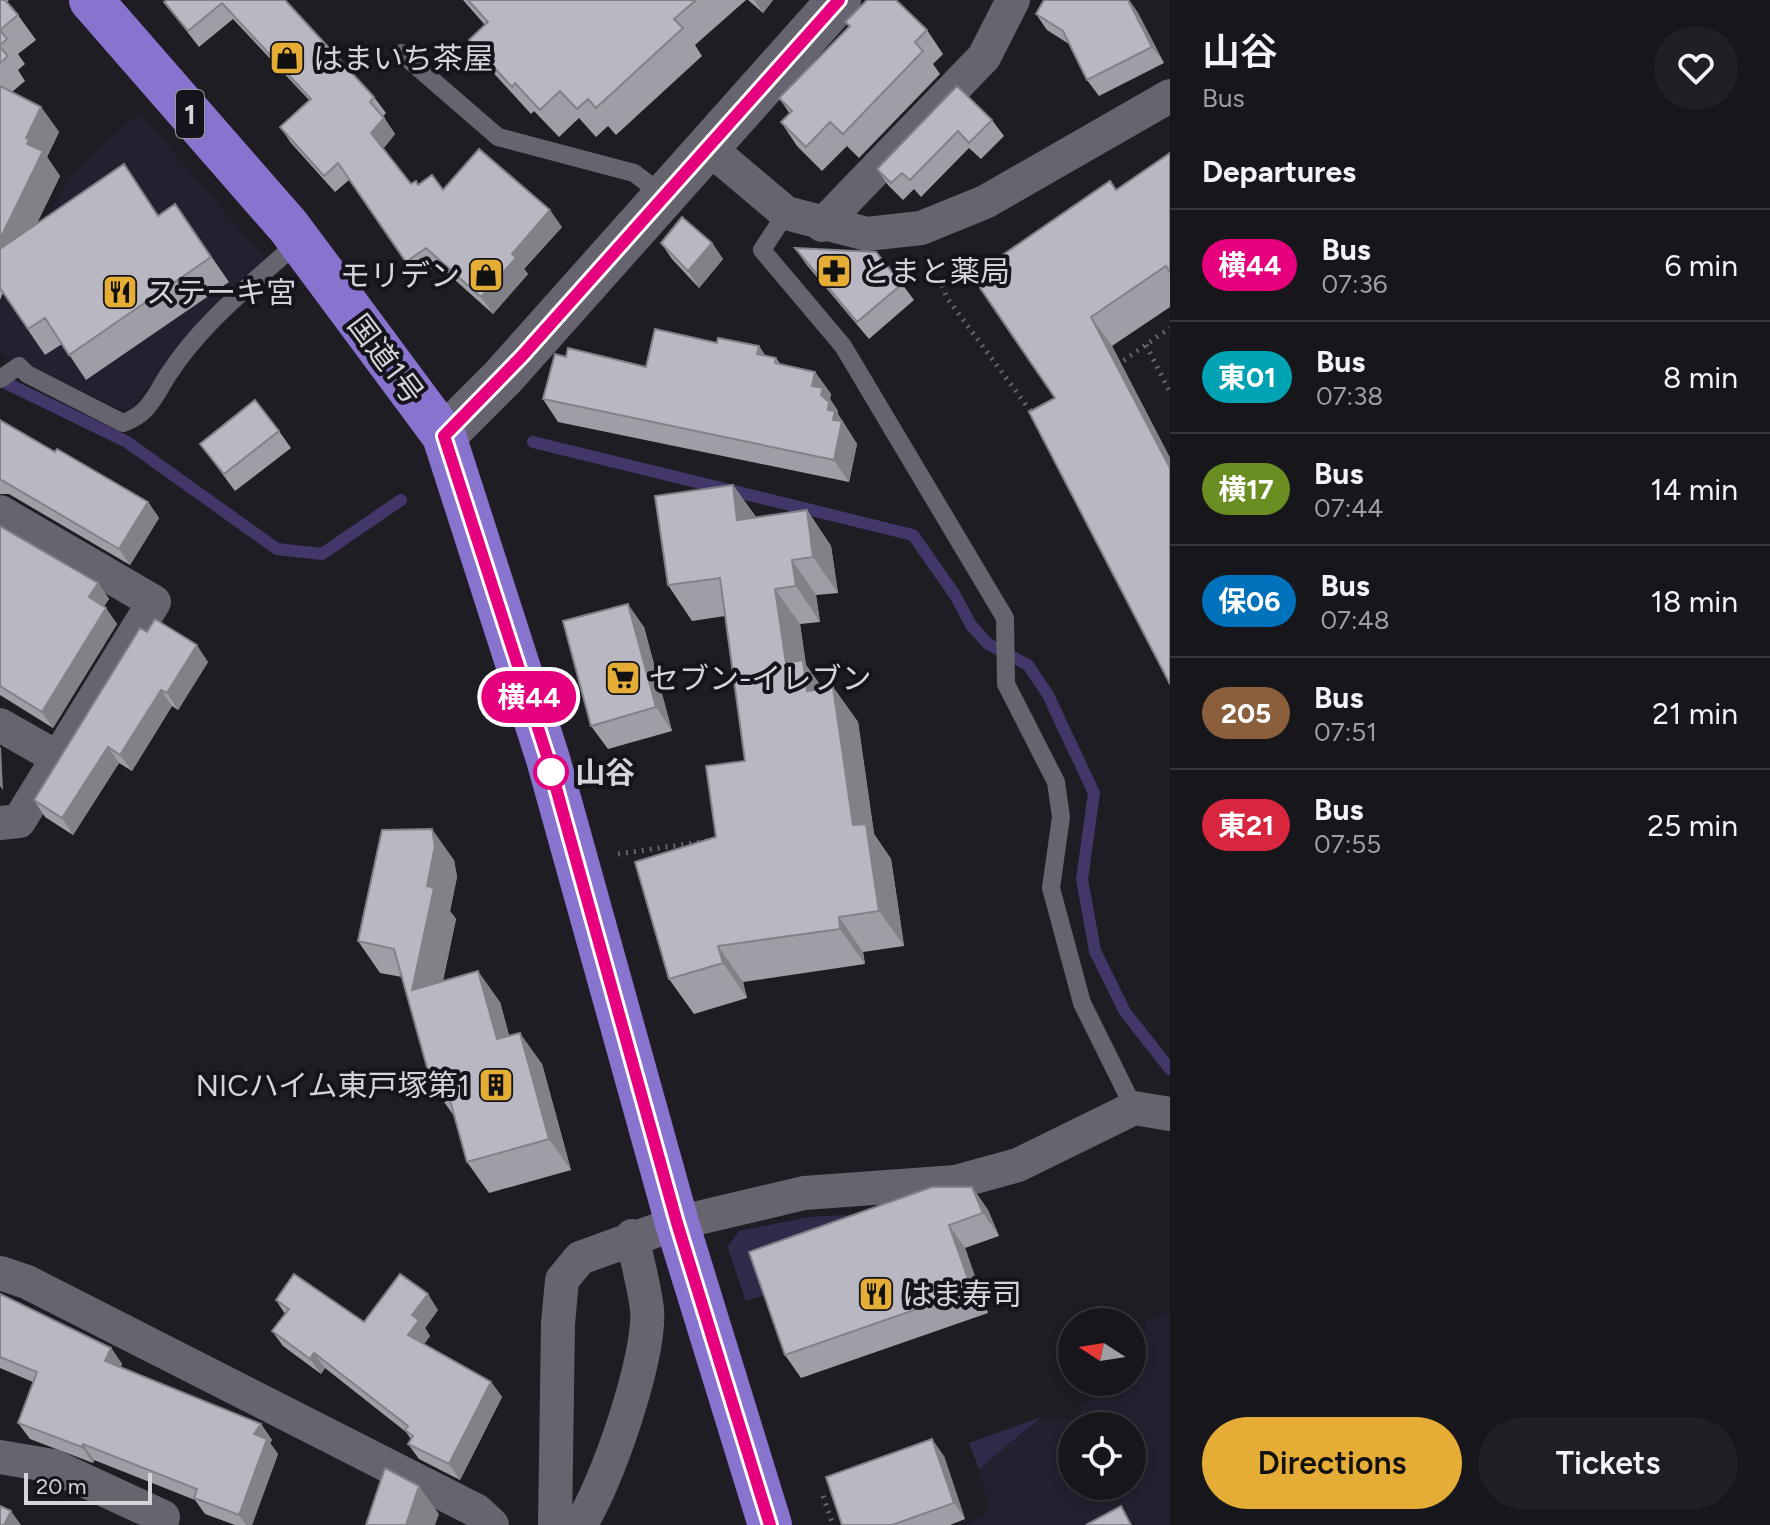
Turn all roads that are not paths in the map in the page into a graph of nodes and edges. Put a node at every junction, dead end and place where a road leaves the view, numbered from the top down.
1 (91, 0) edge
2 (839, 0) edge
3 (1013, 0) edge
4 (401, 53) dead end
5 (1170, 96) edge
6 (709, 148) junction
7 (666, 197) junction
8 (786, 213) junction
9 (822, 225) junction
10 (298, 242) junction
11 (6, 374) edge
12 (444, 436) junction
13 (0, 512) edge
14 (0, 725) edge
15 (58, 758) junction
16 (0, 823) edge
17 (1134, 1108) junction
18 (1170, 1114) edge
19 (677, 1223) junction
20 (632, 1236) junction
21 (0, 1273) edge
22 (0, 1457) edge
23 (161, 1525) edge
24 (492, 1525) edge
25 (555, 1525) edge
26 (580, 1525) edge
27 (770, 1525) edge

1 - 10 highway, 国道1号 / 1
2 - 6 main road
3 - 9 street
4 - 7 lane
5 - 9 street
6 - 7 main road
6 - 8 street
7 - 12 main road
8 - 9 street
8 - 17 lane
10 - 11 lane
10 - 12 highway, 国道1号 / 1
12 - 19 highway, 国道1号 / 1
13 - 15 street
14 - 15 street
15 - 16 street
17 - 18 street
17 - 19 street
19 - 20 street
19 - 27 highway, 国道1号 / 1
20 - 25 street
20 - 26 street
21 - 24 street
22 - 23 street

